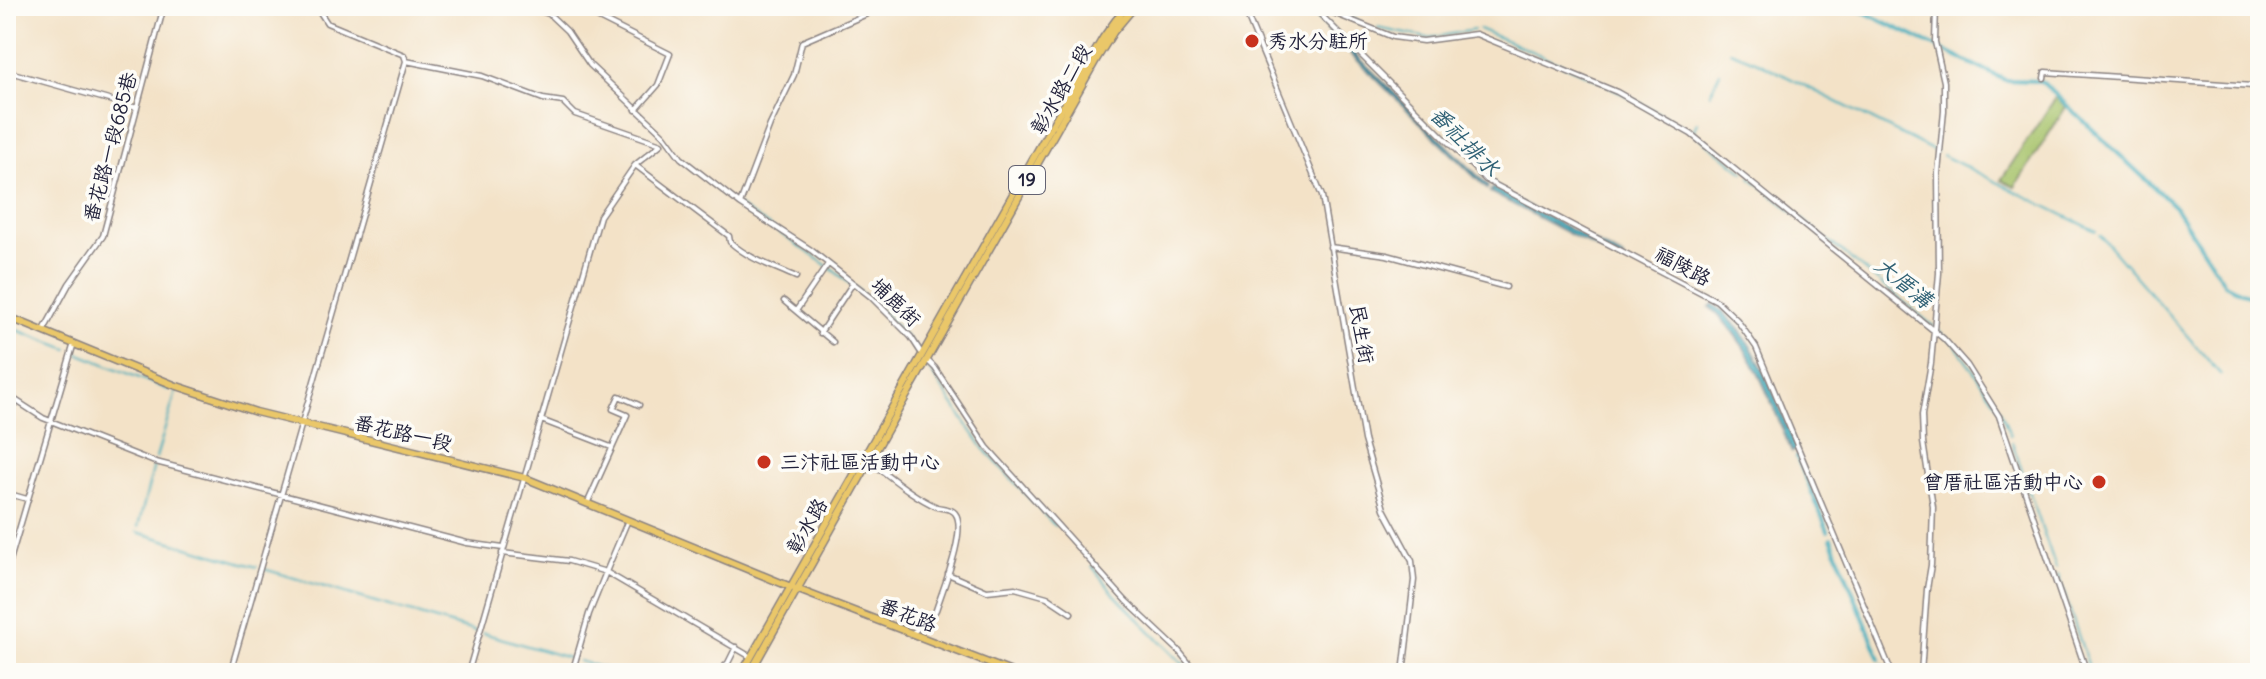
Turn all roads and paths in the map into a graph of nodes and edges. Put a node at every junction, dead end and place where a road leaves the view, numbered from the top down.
1 (164, 6) edge
2 (316, 6) edge
3 (526, 6) edge
4 (575, 6) edge
5 (1126, 6) edge
6 (1135, 6) edge
7 (1243, 6) edge
8 (1314, 6) edge
9 (1936, 6) edge
10 (539, 8) edge
11 (867, 14) dead end
12 (406, 61) junction
13 (6, 71) edge
14 (2044, 78) dead end
15 (2253, 86) dead end
16 (137, 108) junction
17 (636, 110) junction
18 (1055, 126) junction
19 (635, 165) junction
20 (1492, 185) junction
21 (1487, 192) dead end
22 (740, 204) junction
23 (1330, 247) junction
24 (828, 264) junction
25 (796, 277) dead end
26 (853, 283) junction
27 (1506, 287) dead end
28 (784, 301) dead end
29 (796, 311) junction
30 (6, 316) edge
31 (44, 330) junction
32 (1935, 330) junction
33 (820, 333) junction
34 (833, 342) dead end
35 (74, 343) junction
36 (924, 356) junction
37 (6, 394) edge
38 (639, 405) dead end
39 (541, 420) junction
40 (50, 421) junction
41 (302, 425) junction
42 (611, 447) junction
43 (869, 461) junction
44 (525, 478) junction
45 (6, 493) edge
46 (281, 494) junction
47 (27, 499) junction
48 (587, 504) junction
49 (628, 520) junction
50 (503, 551) junction
51 (606, 572) junction
52 (6, 574) edge
53 (948, 574) junction
54 (794, 588) junction
55 (1071, 613) dead end
56 (911, 634) junction
57 (736, 647) junction
58 (751, 657) junction
59 (230, 673) edge
60 (468, 673) edge
61 (572, 673) edge
62 (717, 673) edge
63 (742, 673) edge
64 (750, 673) edge
65 (1014, 673) edge
66 (1197, 673) edge
67 (1403, 673) edge
68 (1892, 673) edge
69 (1921, 673) edge
70 (2087, 673) edge

1 - 16 street, 番花路一段685巷
2 - 12 street
3 - 10 street, 埔鹿街
4 - 17 street
5 - 18 main road, 彰水路二段 / 19
6 - 18 main road, 彰水路二段 / 19
7 - 23 street, 民生街
8 - 20 street, 福陵路
8 - 32 street
9 - 32 street
10 - 17 street, 埔鹿街
11 - 22 street
12 - 19 street
12 - 41 street
13 - 16 street
14 - 15 street
16 - 31 street, 番花路一段685巷
17 - 22 street, 埔鹿街
18 - 36 main road, 彰水路二段 / 19
19 - 25 street
19 - 39 street
20 - 21 street
20 - 68 street, 福陵路
22 - 24 street, 埔鹿街
23 - 27 street
23 - 67 street, 民生街
24 - 26 street, 埔鹿街
24 - 29 street
26 - 33 street
26 - 36 street, 埔鹿街
28 - 29 street
29 - 33 street
30 - 31 main road, 番花路一段
31 - 35 main road, 番花路一段
32 - 69 street
32 - 70 street
33 - 34 street
35 - 40 street
35 - 41 main road, 番花路一段
36 - 43 main road, 彰水路 / 19
36 - 54 main road, 彰水路 / 19
36 - 66 street, 埔鹿街
37 - 40 street
38 - 42 street
39 - 42 street
39 - 44 street
40 - 46 street
40 - 47 street
41 - 44 main road, 番花路一段
41 - 46 street
42 - 48 street
43 - 53 street
43 - 54 main road, 彰水路 / 19
44 - 48 main road, 番花路一段
44 - 50 street
45 - 47 street
46 - 50 street
46 - 59 street
47 - 52 street
48 - 49 main road, 番花路一段
49 - 51 street
49 - 54 main road, 番花路一段
50 - 51 street
50 - 60 street
51 - 57 street
51 - 61 street
53 - 55 street
53 - 56 street
54 - 56 main road, 番花路
54 - 58 main road, 彰水路 / 19
54 - 64 main road, 彰水路 / 19
56 - 65 main road, 番花路
57 - 58 street
57 - 62 street
58 - 63 main road, 彰水路 / 19

